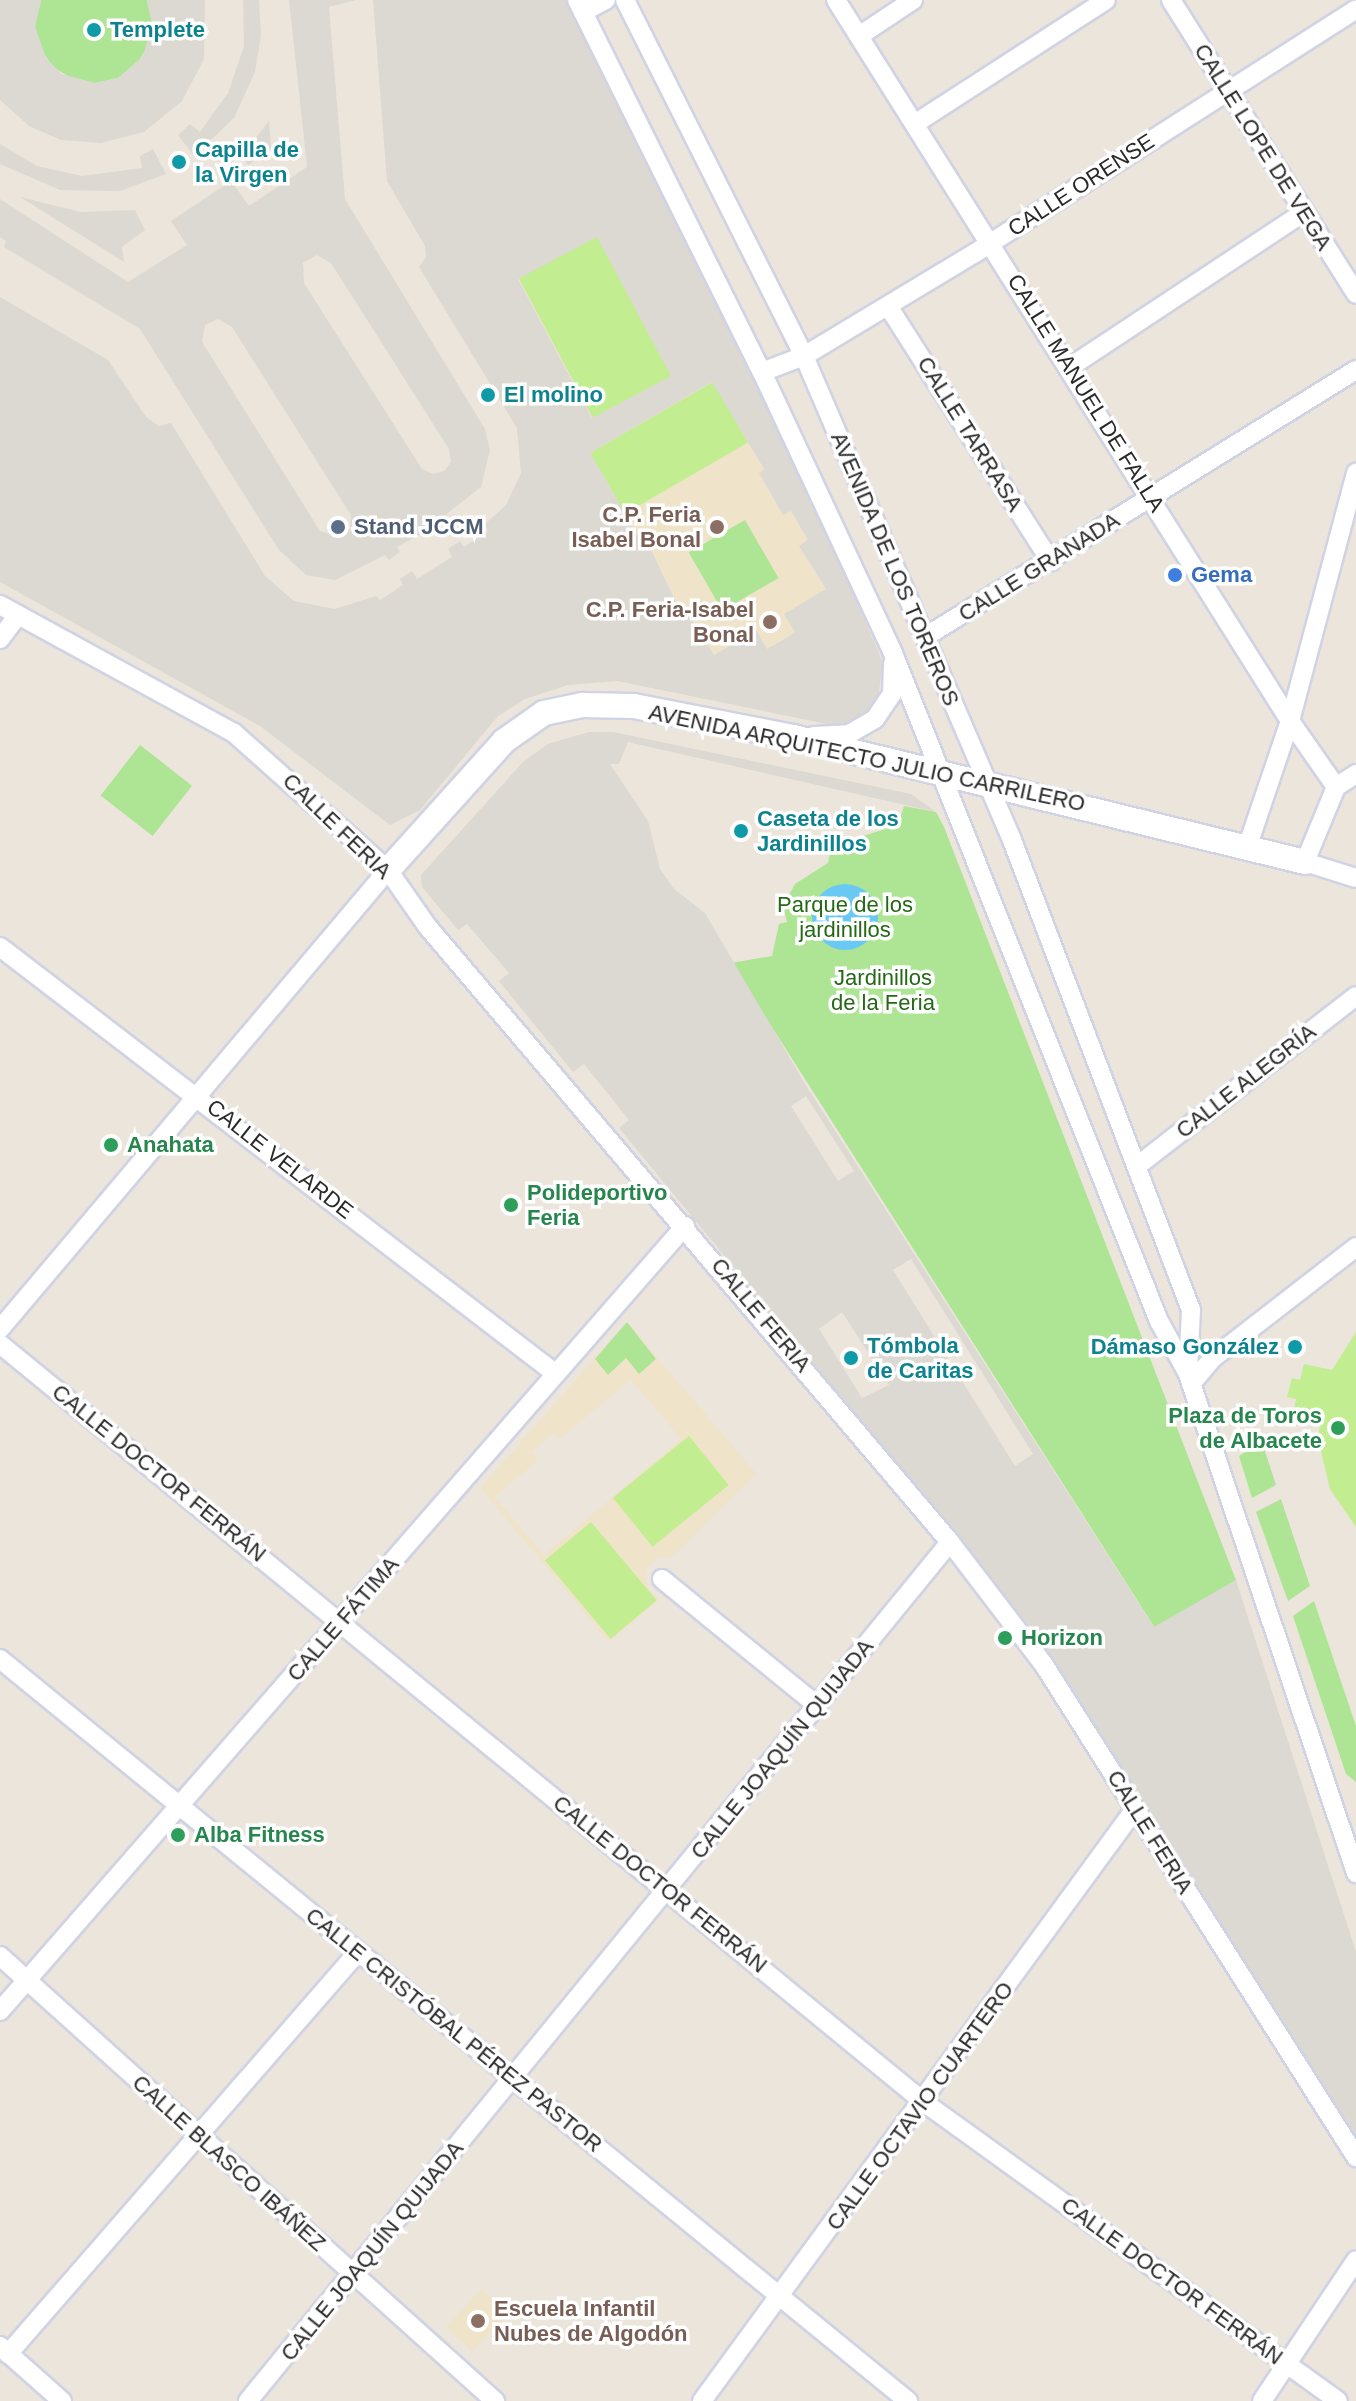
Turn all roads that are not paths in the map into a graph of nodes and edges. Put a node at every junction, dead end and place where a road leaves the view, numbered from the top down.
1 (606, 0) edge
2 (625, 0) edge
3 (836, 0) edge
4 (913, 0) edge
5 (1106, 0) edge
6 (1171, 0) edge
7 (580, 6) edge
8 (1356, 9) edge
9 (859, 36) junction
10 (1228, 90) junction
11 (916, 123) junction
12 (1304, 212) junction
13 (992, 242) junction
14 (1356, 294) edge
15 (888, 306) junction
16 (804, 356) junction
17 (1070, 367) junction
18 (1356, 370) edge
19 (762, 372) junction
20 (1356, 473) edge
21 (1151, 497) junction
22 (1051, 562) junction
23 (0, 605) edge
24 (18, 615) junction
25 (925, 637) junction
26 (0, 639) edge
27 (893, 653) junction
28 (1290, 721) junction
29 (793, 737) junction
30 (939, 770) junction
31 (1356, 774) edge
32 (987, 781) junction
33 (1336, 787) junction
34 (1248, 845) junction
35 (1305, 862) junction
36 (388, 870) junction
37 (1348, 875) edge
38 (1356, 892) edge
39 (0, 947) edge
40 (1356, 996) edge
41 (198, 1095) junction
42 (1137, 1166) junction
43 (685, 1226) junction
44 (1356, 1247) edge
45 (0, 1329) edge
46 (0, 1344) edge
47 (556, 1374) junction
48 (1189, 1379) junction
49 (950, 1542) junction
50 (662, 1579) dead end
51 (341, 1621) junction
52 (0, 1659) edge
53 (815, 1704) junction
54 (180, 1805) junction
55 (1135, 1809) junction
56 (1348, 1817) edge
57 (1356, 1873) edge
58 (668, 1890) junction
59 (358, 1952) junction
60 (0, 1956) edge
61 (27, 1980) junction
62 (0, 2011) edge
63 (513, 2078) junction
64 (925, 2103) junction
65 (198, 2138) junction
66 (1356, 2157) edge
67 (1356, 2260) edge
68 (353, 2275) junction
69 (780, 2297) junction
70 (4, 2350) edge
71 (1285, 2364) junction
72 (62, 2401) edge
73 (248, 2401) edge
74 (495, 2401) edge
75 (702, 2401) edge
76 (908, 2401) edge
77 (1262, 2401) edge
78 (1338, 2401) edge

1 - 7 street
2 - 16 street, AVENIDA DE LOS TOREROS
3 - 9 street, CALLE MANUEL DE FALLA
4 - 9 street
5 - 11 street
6 - 10 street, CALLE LOPE DE VEGA
7 - 19 street, AVENIDA DE LOS TOREROS
8 - 10 street, CALLE ORENSE
9 - 11 street, CALLE MANUEL DE FALLA
10 - 12 street, CALLE LOPE DE VEGA
10 - 13 street, CALLE ORENSE
11 - 13 street, CALLE MANUEL DE FALLA
12 - 14 street, CALLE LOPE DE VEGA
12 - 17 street
13 - 15 street, CALLE ORENSE
13 - 17 street, CALLE MANUEL DE FALLA
15 - 16 street, CALLE ORENSE
15 - 22 street, CALLE TARRASA
16 - 19 street
16 - 25 street, AVENIDA DE LOS TOREROS
17 - 21 street, CALLE MANUEL DE FALLA
18 - 21 street, CALLE GRANADA
19 - 27 street, AVENIDA DE LOS TOREROS
20 - 28 street
21 - 22 street, CALLE GRANADA
21 - 28 street, CALLE MANUEL DE FALLA
22 - 25 street, CALLE GRANADA
23 - 24 street
24 - 26 street
24 - 36 street, CALLE FERIA
25 - 32 street, AVENIDA DE LOS TOREROS
27 - 29 street, AVENIDA DE LOS TOREROS
27 - 30 street, AVENIDA DE LOS TOREROS
28 - 33 street, CALLE MANUEL DE FALLA
28 - 34 street
29 - 30 street, AVENIDA ARQUITECTO JULIO CARRILERO
29 - 36 street, AVENIDA ARQUITECTO JULIO CARRILERO
30 - 32 street, AVENIDA ARQUITECTO JULIO CARRILERO
30 - 48 street
31 - 33 street
32 - 34 street, AVENIDA ARQUITECTO JULIO CARRILERO
32 - 42 street
33 - 35 street
34 - 35 street, AVENIDA ARQUITECTO JULIO CARRILERO
35 - 37 street, AVENIDA ARQUITECTO JULIO CARRILERO
36 - 41 street
36 - 43 street, CALLE FERIA
37 - 38 street
39 - 41 street, CALLE VELARDE
40 - 42 street, CALLE ALEGRÍA
41 - 45 street
41 - 47 street, CALLE VELARDE
42 - 48 street
43 - 47 street, CALLE FÁTIMA
43 - 49 street, CALLE FERIA
44 - 48 street
46 - 51 street, CALLE DOCTOR FERRÁN
47 - 51 street, CALLE FÁTIMA
48 - 56 street
49 - 53 street, CALLE JOAQUÍN QUIJADA
49 - 55 street, CALLE FERIA
50 - 53 street
51 - 54 street, CALLE FÁTIMA
51 - 58 street, CALLE DOCTOR FERRÁN
52 - 54 street, CALLE CRISTÓBAL PÉREZ PASTOR
53 - 58 street, CALLE JOAQUÍN QUIJADA
54 - 59 street, CALLE CRISTÓBAL PÉREZ PASTOR
54 - 61 street, CALLE FÁTIMA
55 - 64 street, CALLE OCTAVIO CUARTERO
55 - 66 street, CALLE FERIA
56 - 57 street
58 - 63 street, CALLE JOAQUÍN QUIJADA
58 - 64 street, CALLE DOCTOR FERRÁN
59 - 63 street, CALLE CRISTÓBAL PÉREZ PASTOR
59 - 65 street
60 - 61 street, CALLE BLASCO IBÁÑEZ
61 - 62 street, CALLE FÁTIMA
61 - 65 street, CALLE BLASCO IBÁÑEZ
63 - 68 street, CALLE JOAQUÍN QUIJADA
63 - 69 street, CALLE CRISTÓBAL PÉREZ PASTOR
64 - 69 street, CALLE OCTAVIO CUARTERO
64 - 71 street, CALLE DOCTOR FERRÁN
65 - 68 street, CALLE BLASCO IBÁÑEZ
65 - 70 street
67 - 71 street
68 - 73 street, CALLE JOAQUÍN QUIJADA
68 - 74 street, CALLE BLASCO IBÁÑEZ
69 - 75 street, CALLE OCTAVIO CUARTERO
69 - 76 street, CALLE CRISTÓBAL PÉREZ PASTOR
70 - 72 street
71 - 77 street
71 - 78 street, CALLE DOCTOR FERRÁN

